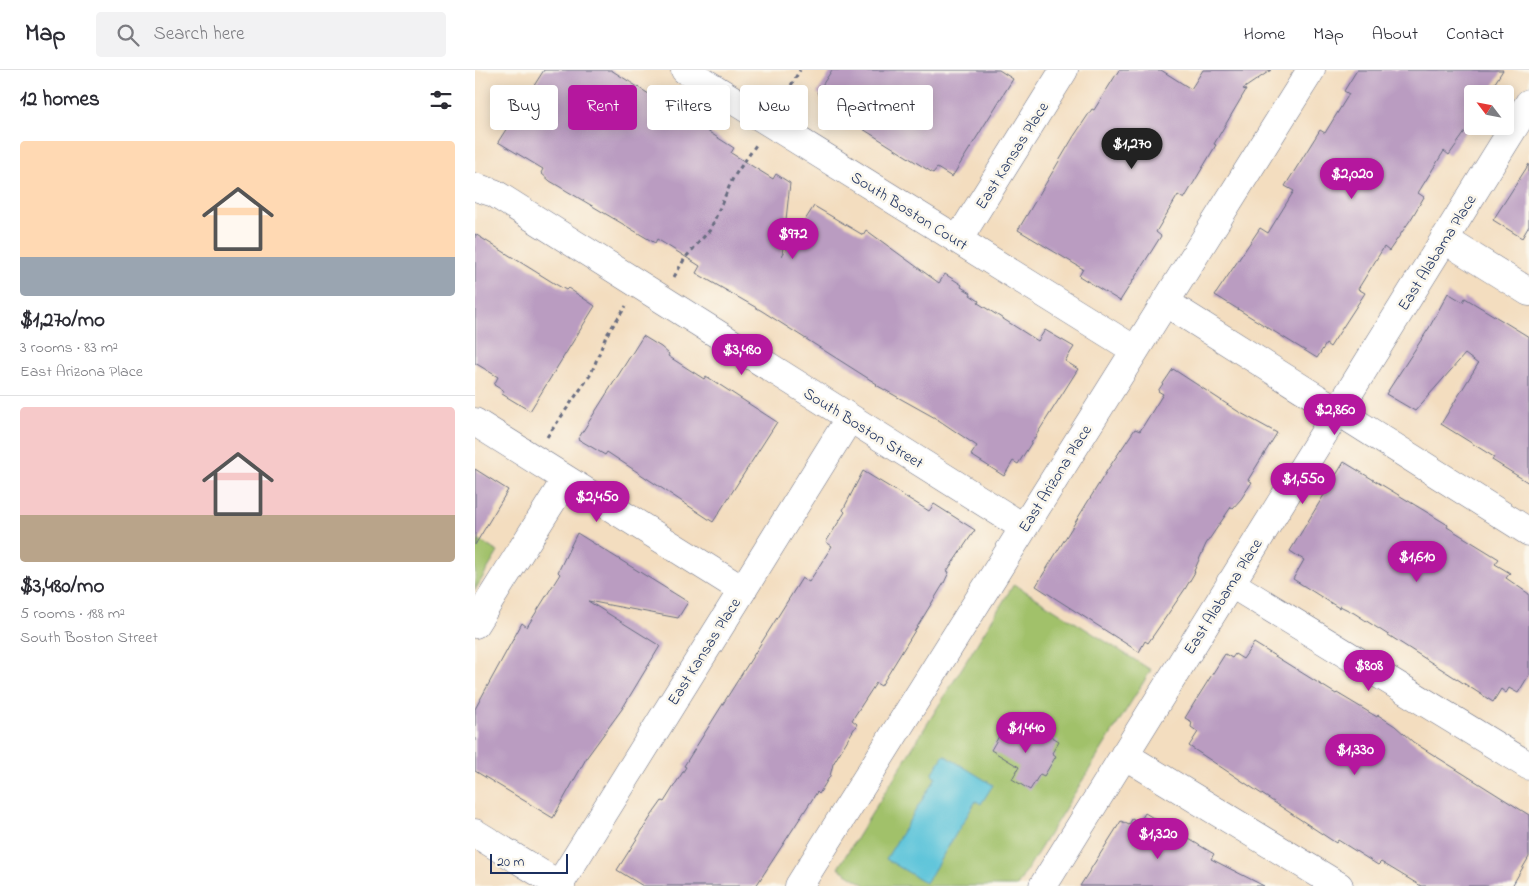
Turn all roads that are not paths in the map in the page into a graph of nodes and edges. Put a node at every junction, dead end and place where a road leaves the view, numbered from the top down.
1 (685, 70) edge
2 (1064, 70) edge
3 (1311, 70) edge
4 (1529, 103) edge
5 (475, 187) edge
6 (1444, 239) junction
7 (959, 240) junction
8 (1529, 292) edge
9 (1165, 302) junction
10 (1135, 350) junction
11 (1336, 412) junction
12 (849, 419) junction
13 (475, 422) edge
14 (566, 479) junction
15 (1023, 526) junction
16 (1529, 532) edge
17 (1230, 583) junction
18 (741, 589) junction
19 (475, 624) edge
20 (1124, 755) junction
21 (1529, 766) edge
22 (475, 833) edge
23 (559, 885) edge
24 (799, 886) edge
25 (1043, 886) edge
26 (1339, 886) edge

1 - 7 street, South Boston Court
2 - 7 street, East Kansas Place
3 - 9 street, East Arizona Place
4 - 6 street, East Alabama Place
5 - 12 street, South Boston Street
6 - 8 street
6 - 11 street, East Alabama Place
7 - 10 street, South Boston Court
9 - 10 street, East Arizona Place
9 - 11 street
10 - 15 street, East Arizona Place
11 - 16 street
11 - 17 street, East Alabama Place
12 - 15 street, South Boston Street
12 - 18 street, East Kansas Place
13 - 14 street
14 - 18 street
14 - 19 street
15 - 24 street, East Arizona Place
17 - 20 street, East Alabama Place
17 - 21 street
18 - 23 street, East Kansas Place
20 - 25 street, East Alabama Place
20 - 26 street
22 - 23 street

